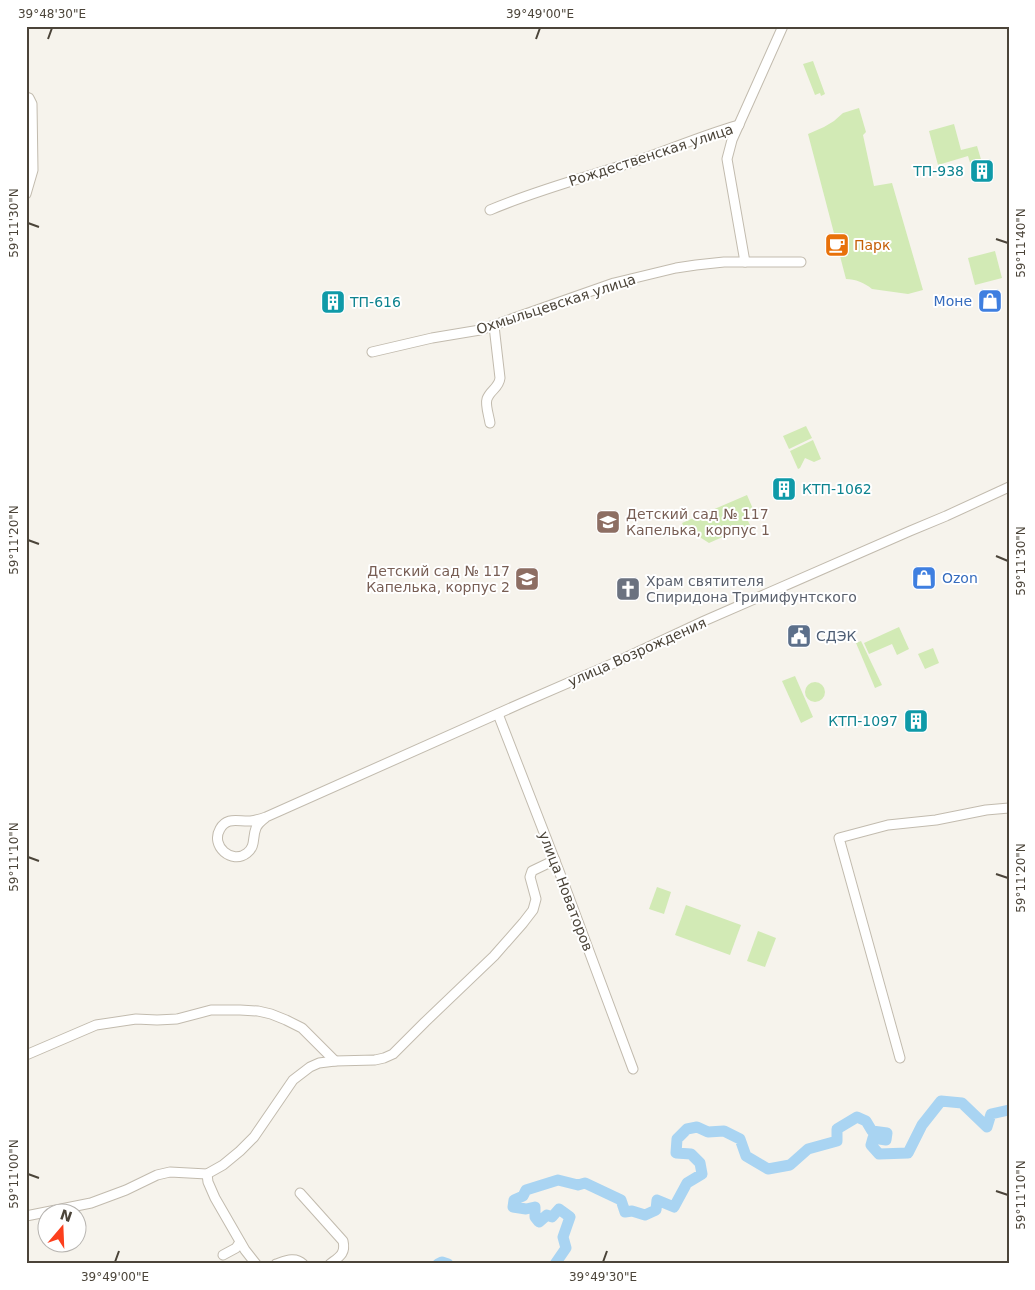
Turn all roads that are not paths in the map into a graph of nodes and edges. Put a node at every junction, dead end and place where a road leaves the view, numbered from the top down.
1 (783, 26) edge
2 (26, 97) edge
3 (739, 125) junction
4 (26, 194) edge
5 (490, 210) dead end
6 (745, 262) junction
7 (800, 262) dead end
8 (494, 326) junction
9 (372, 352) dead end
10 (490, 423) dead end
11 (1009, 487) edge
12 (498, 714) junction
13 (1009, 808) edge
14 (266, 817) junction
15 (555, 860) junction
16 (26, 1055) edge
17 (900, 1058) dead end
18 (335, 1061) junction
19 (633, 1069) dead end
20 (208, 1174) junction
21 (300, 1193) dead end
22 (26, 1216) edge
23 (240, 1242) junction
24 (223, 1256) dead end
25 (256, 1264) edge
26 (276, 1264) edge
27 (303, 1264) edge
28 (330, 1264) edge

1 - 3 street
2 - 4 street
3 - 5 street, Рождественская улица
3 - 6 street, Рождественская улица
6 - 7 street, Охмыльцевская улица
6 - 8 street, Охмыльцевская улица
8 - 9 street, Охмыльцевская улица
8 - 10 street
11 - 12 street, улица Возрождения
12 - 14 street, улица Возрождения
12 - 15 street, улица Новаторов
13 - 17 street
14 - 14 street, улица Возрождения
15 - 18 street
15 - 19 street, улица Новаторов
16 - 18 street
18 - 20 street
20 - 22 street
20 - 23 street
21 - 28 street
23 - 24 street
23 - 25 street
26 - 27 street

